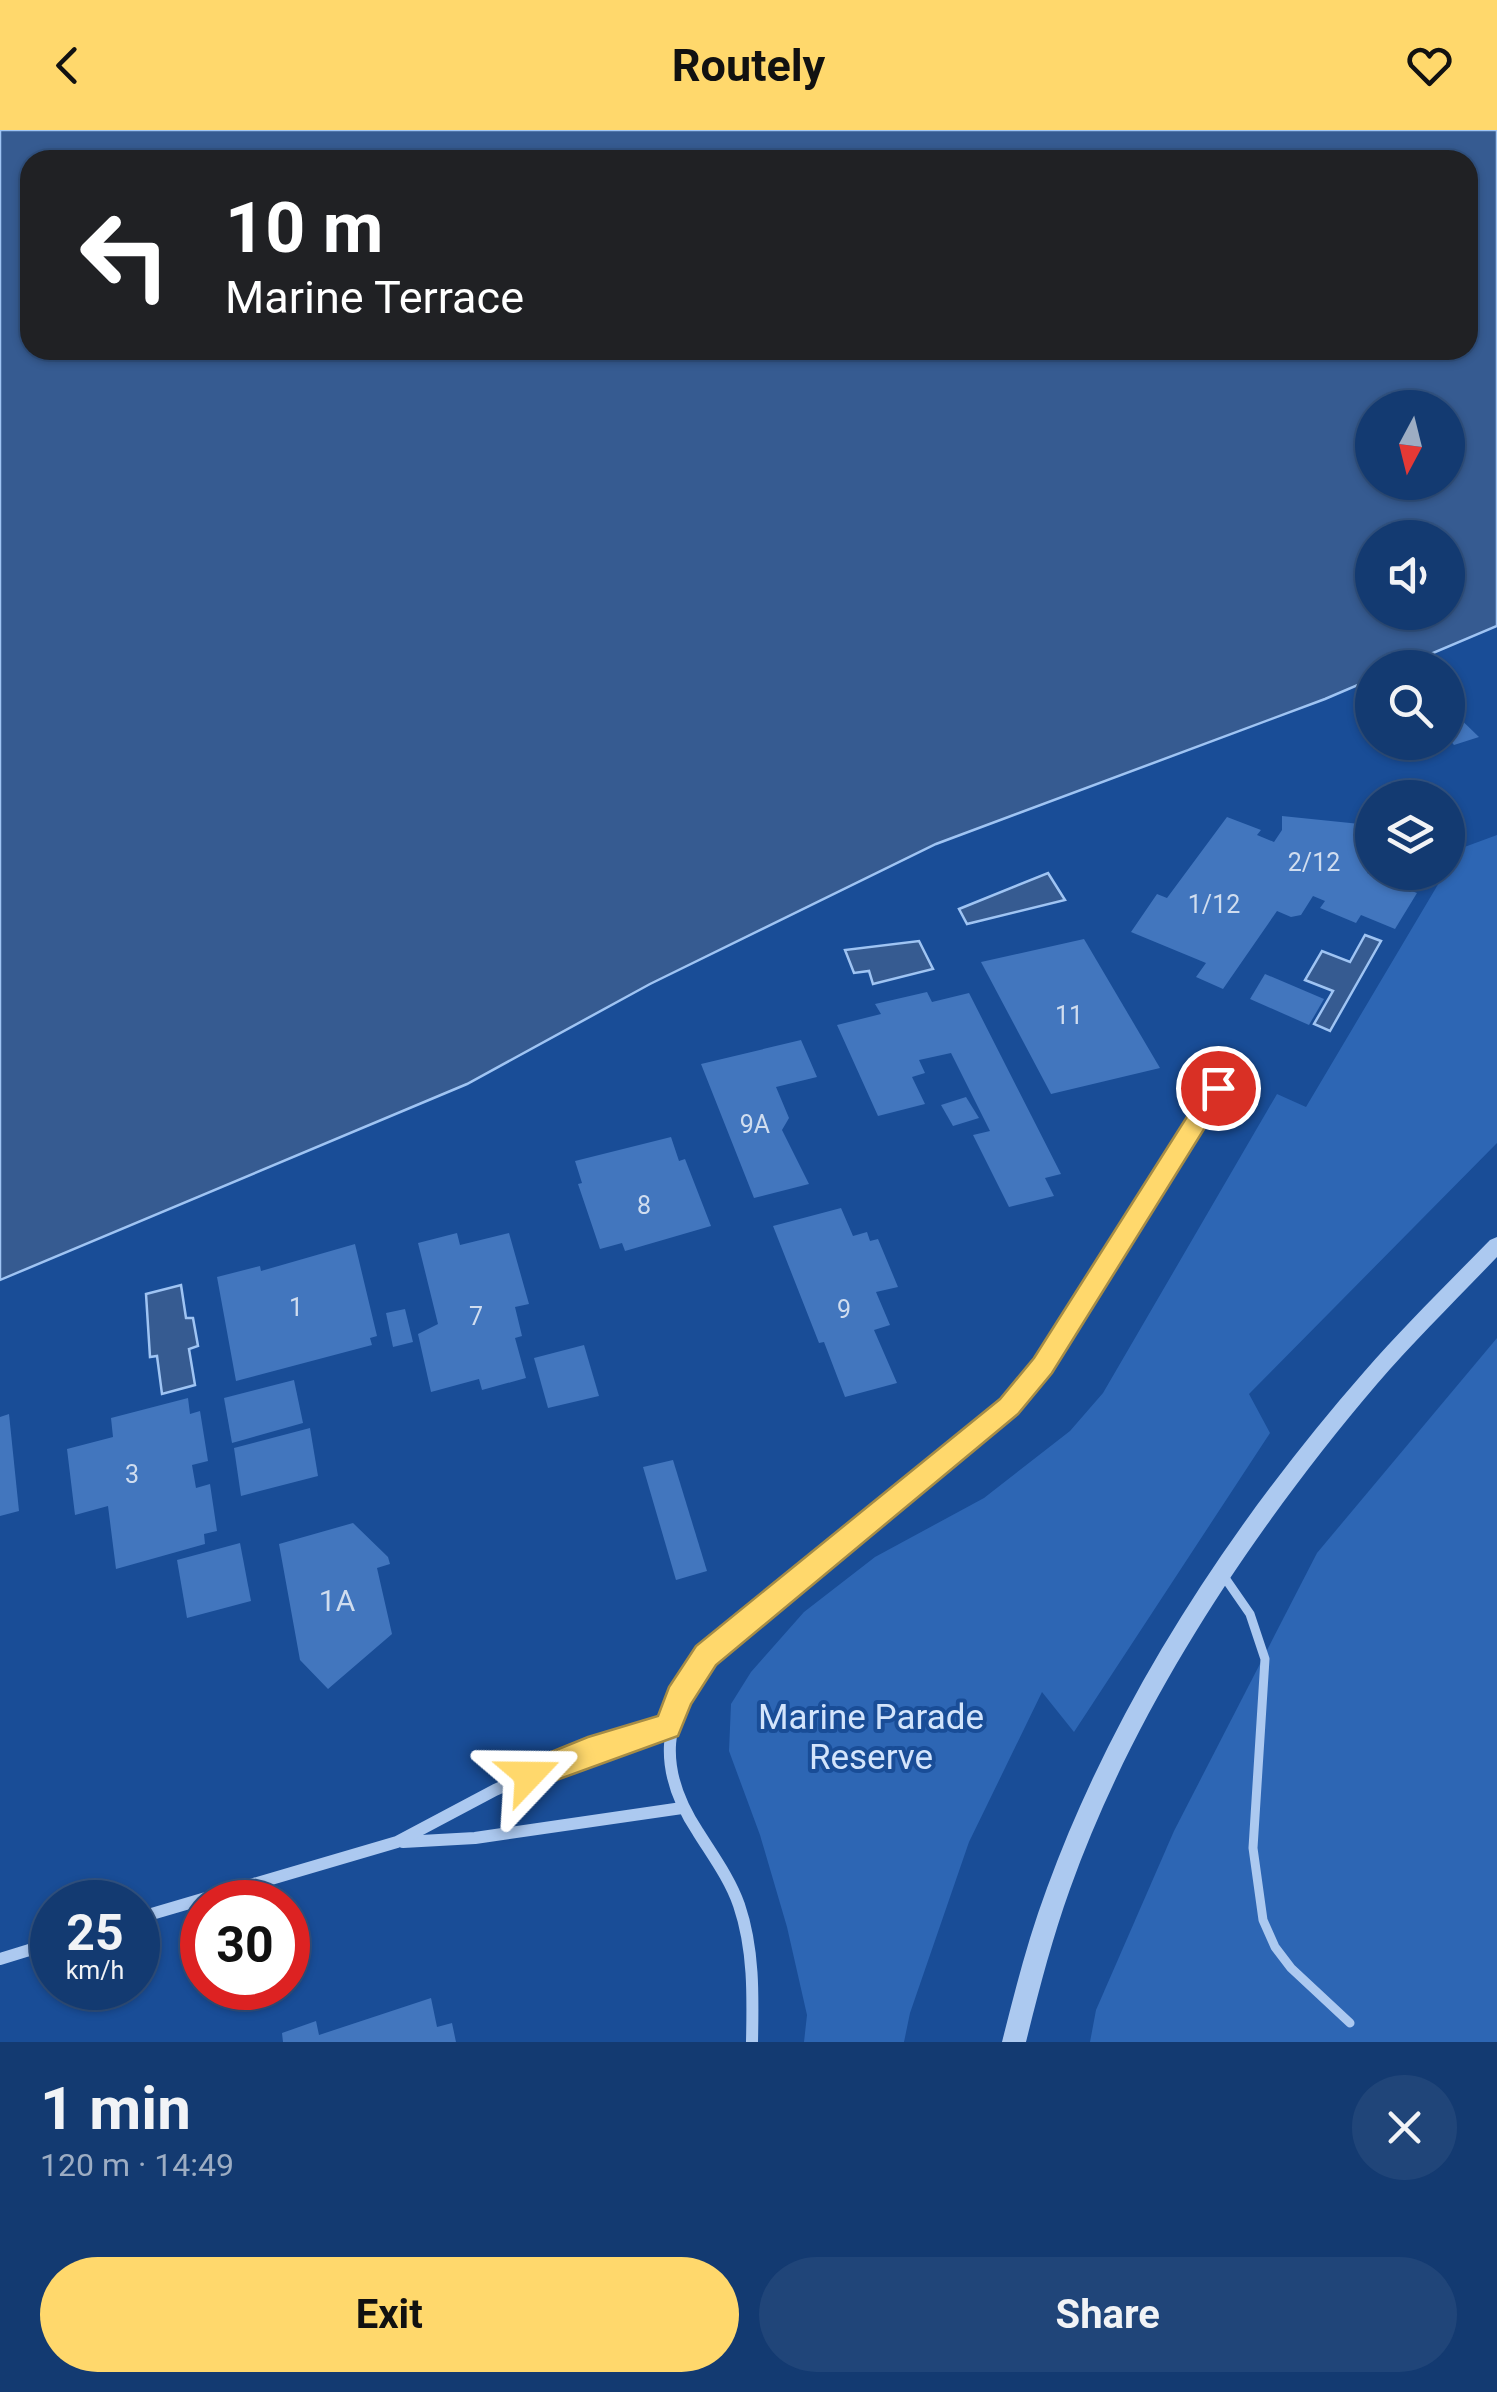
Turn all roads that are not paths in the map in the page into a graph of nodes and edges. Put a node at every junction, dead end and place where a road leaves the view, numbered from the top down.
1 (1218, 1088) dead end
2 (1497, 1245) edge
3 (1220, 1573) junction
4 (668, 1726) junction
5 (682, 1808) junction
6 (398, 1842) junction
7 (160, 1912) edge
8 (30, 1950) edge
9 (0, 1959) edge
10 (1350, 2023) dead end
11 (752, 2042) edge
12 (1014, 2042) edge

1 - 4 street
2 - 3 street
3 - 10 lane
3 - 12 street
4 - 5 street
4 - 6 street
5 - 6 street
5 - 11 street
6 - 7 street
8 - 9 street

